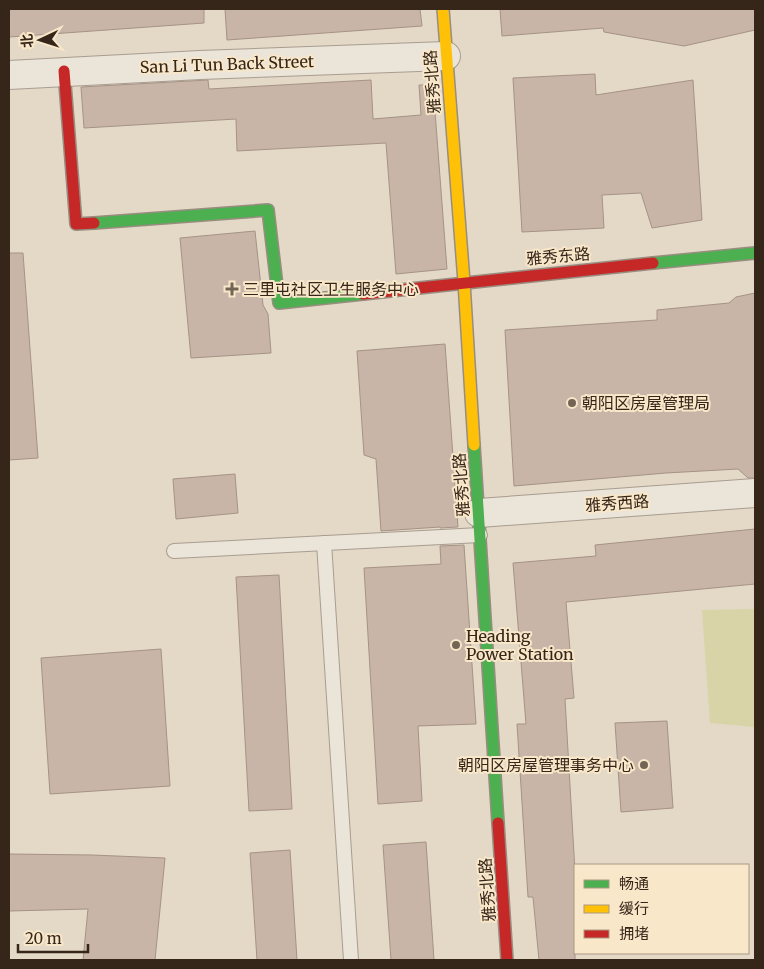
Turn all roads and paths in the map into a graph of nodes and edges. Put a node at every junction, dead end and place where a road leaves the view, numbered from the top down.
1 (443, 9) edge
2 (446, 56) junction
3 (64, 71) junction
4 (9, 75) edge
5 (755, 254) edge
6 (464, 282) junction
7 (755, 493) edge
8 (480, 524) junction
9 (324, 543) junction
10 (174, 551) dead end
11 (351, 960) edge
12 (507, 960) edge

1 - 2 street, 雅秀北路
2 - 3 street, San Li Tun Back Street
2 - 6 street, 雅秀北路
3 - 4 street, San Li Tun Back Street
3 - 6 street, 雅秀东路
5 - 6 street, 雅秀东路
6 - 8 street, 雅秀北路
7 - 8 street, 雅秀西路
8 - 9 lane
8 - 12 street, 雅秀北路
9 - 10 lane
9 - 11 lane

